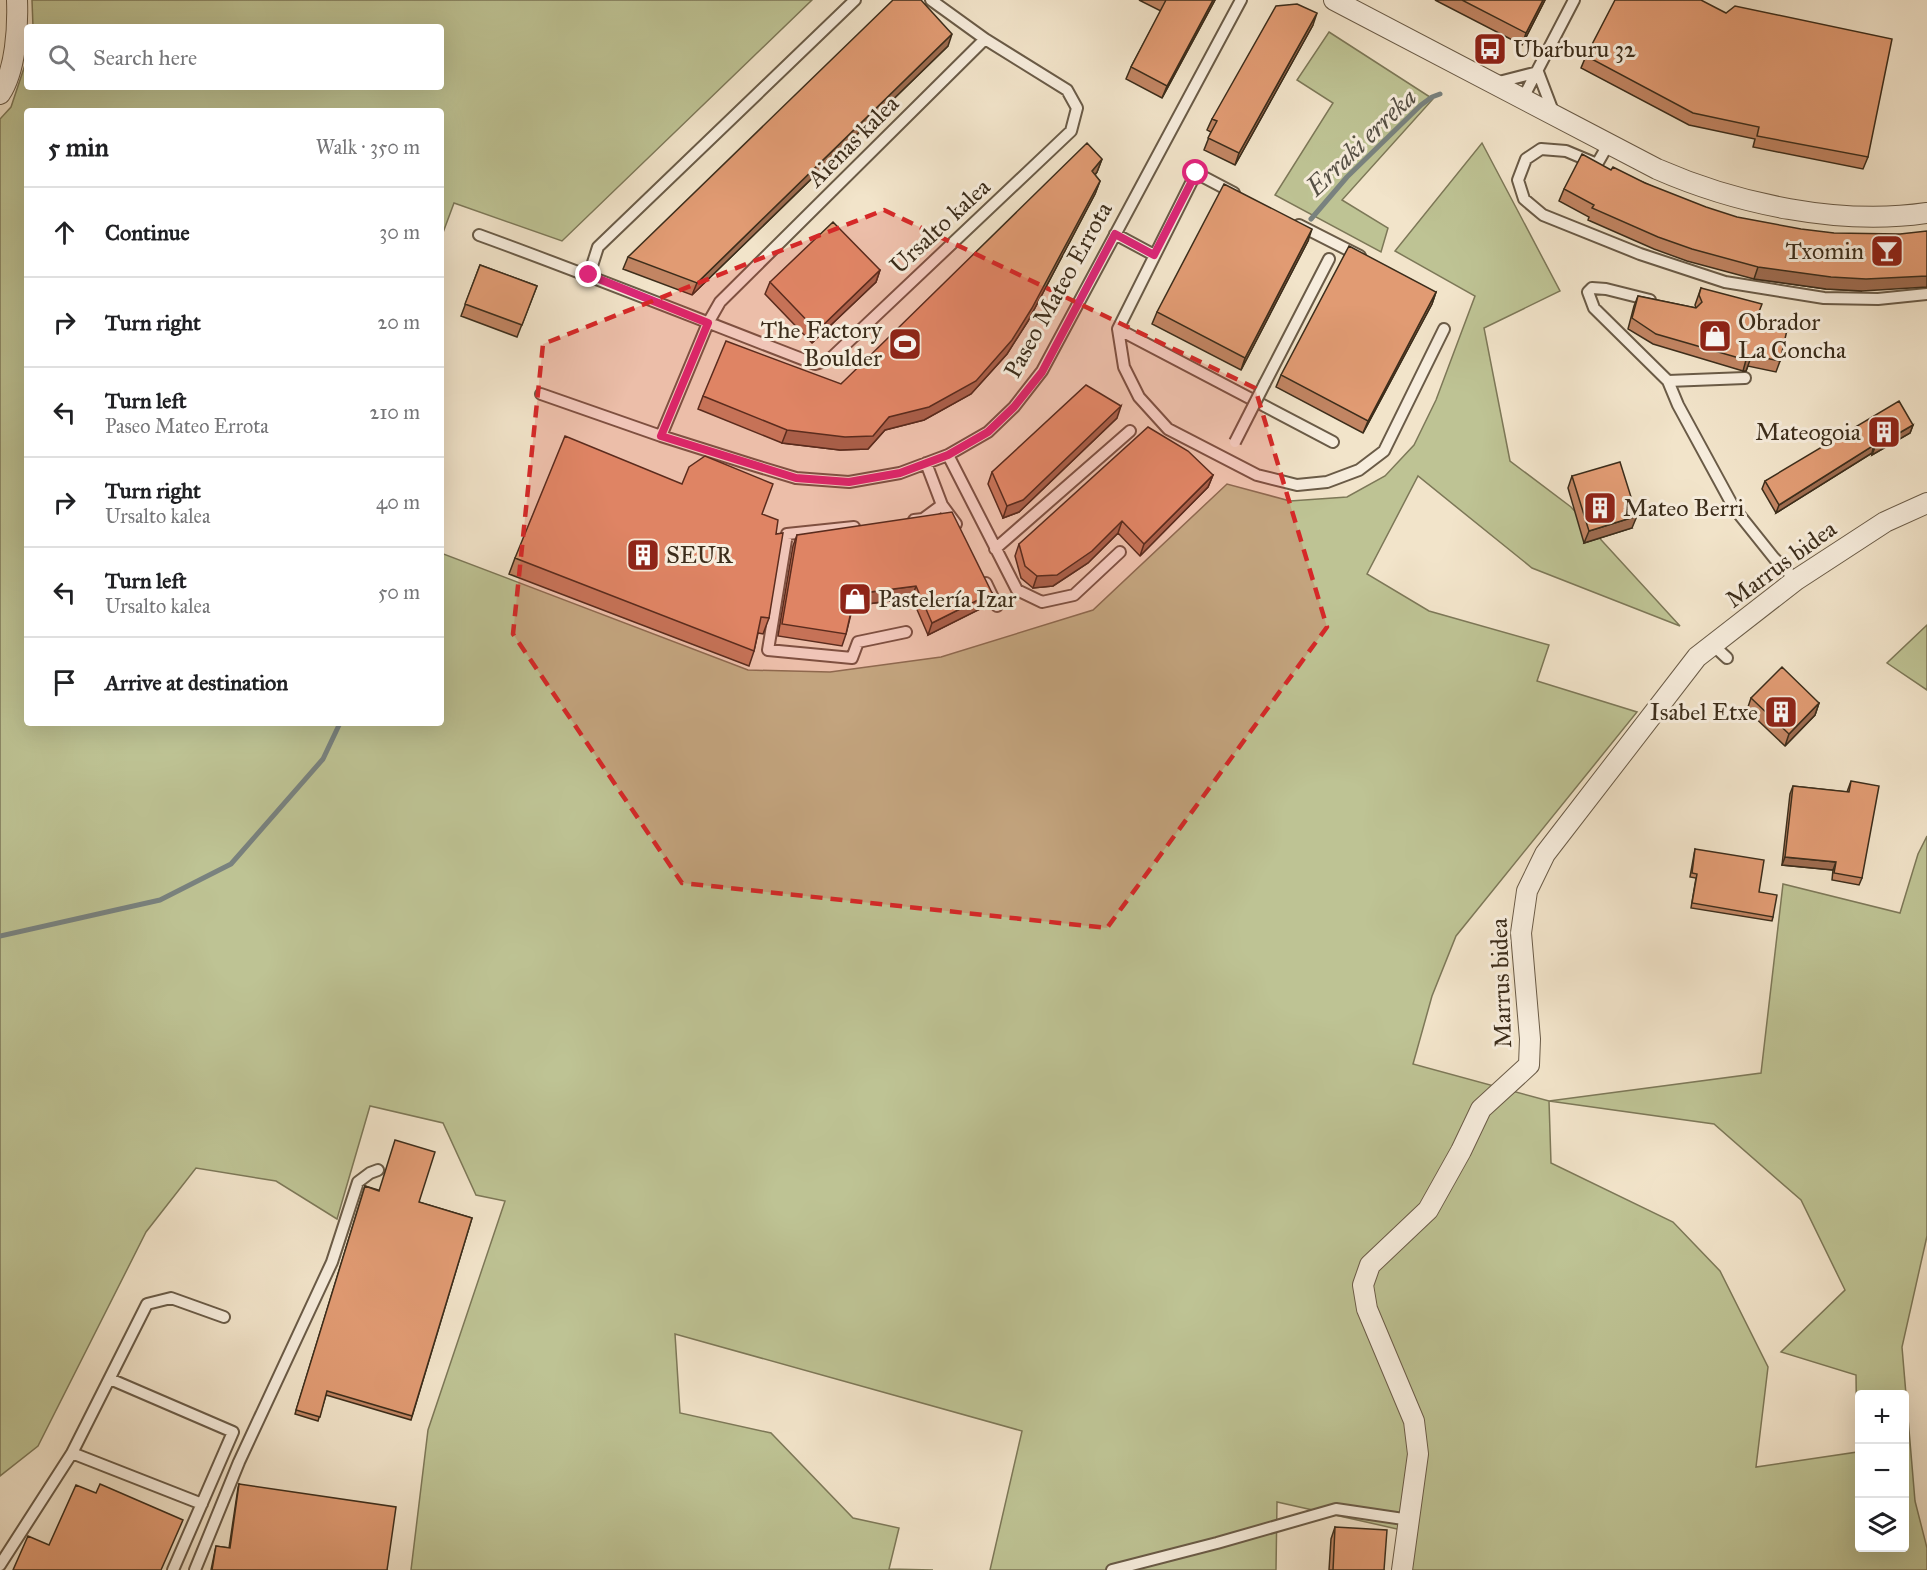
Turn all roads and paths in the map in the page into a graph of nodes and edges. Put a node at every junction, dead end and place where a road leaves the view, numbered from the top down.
1 (17, 0) edge
2 (855, 0) edge
3 (931, 0) edge
4 (1241, 0) edge
5 (1334, 0) edge
6 (1574, 0) edge
7 (985, 39) junction
8 (1538, 72) junction
9 (1494, 84) junction
10 (0, 93) edge
11 (1523, 98) junction
12 (1554, 115) junction
13 (1609, 143) junction
14 (1248, 200) edge
15 (1927, 213) edge
16 (1290, 220) edge
17 (1115, 234) junction
18 (479, 235) dead end
19 (1154, 255) junction
20 (1329, 259) dead end
21 (1373, 262) edge
22 (589, 275) junction
23 (1927, 294) edge
24 (1659, 303) edge
25 (708, 323) junction
26 (1444, 328) dead end
27 (1118, 329) junction
28 (1745, 378) dead end
29 (1668, 381) junction
30 (541, 394) dead end
31 (1130, 431) dead end
32 (661, 436) junction
33 (1334, 442) dead end
34 (948, 455) junction
35 (1228, 460) junction
36 (926, 463) junction
37 (1927, 503) edge
38 (942, 505) junction
39 (1734, 508) junction
40 (1719, 511) dead end
41 (901, 521) edge
42 (867, 525) edge
43 (1769, 530) dead end
44 (960, 532) edge
45 (1758, 537) junction
46 (995, 549) junction
47 (1120, 552) dead end
48 (981, 574) edge
49 (1796, 580) junction
50 (997, 606) dead end
51 (906, 632) dead end
52 (378, 1170) dead end
53 (224, 1317) dead end
54 (110, 1379) junction
55 (72, 1453) junction
56 (202, 1504) junction
57 (1410, 1520) junction
58 (0, 1565) edge
59 (172, 1570) edge
60 (195, 1570) edge
61 (1112, 1570) edge
62 (1402, 1570) edge

1 - 10 street
2 - 22 lane
3 - 7 lane
4 - 17 lane, Paseo Mateo Errota
5 - 9 street
6 - 8 lane
7 - 25 lane, Aienas kalea
7 - 25 lane, Ursalto kalea
8 - 9 lane
8 - 11 lane
8 - 12 lane
9 - 11 street
11 - 12 street
12 - 13 street
13 - 15 street
13 - 23 lane
14 - 19 lane
16 - 21 lane
17 - 19 lane
17 - 34 lane, Paseo Mateo Errota
18 - 22 lane, Ursalto kalea
19 - 27 lane
20 - 35 lane, bridge
22 - 25 lane, Ursalto kalea
24 - 29 lane
25 - 32 lane
26 - 35 lane
27 - 33 lane
27 - 35 lane
28 - 29 lane
29 - 39 lane
30 - 32 lane, Paseo Mateo Errota
31 - 46 lane
32 - 36 lane, Paseo Mateo Errota
34 - 36 lane, Paseo Mateo Errota
34 - 46 lane
36 - 38 lane
37 - 49 street, Marrus bidea
38 - 41 lane
38 - 44 lane
39 - 40 lane
39 - 45 lane
42 - 51 lane
43 - 45 lane
45 - 49 lane
46 - 47 lane
48 - 50 lane
49 - 57 street, Marrus bidea
52 - 60 lane
53 - 54 lane
54 - 55 lane
54 - 56 lane
55 - 56 lane
55 - 58 lane
56 - 59 lane
57 - 61 lane
57 - 62 street, Marrus bidea

